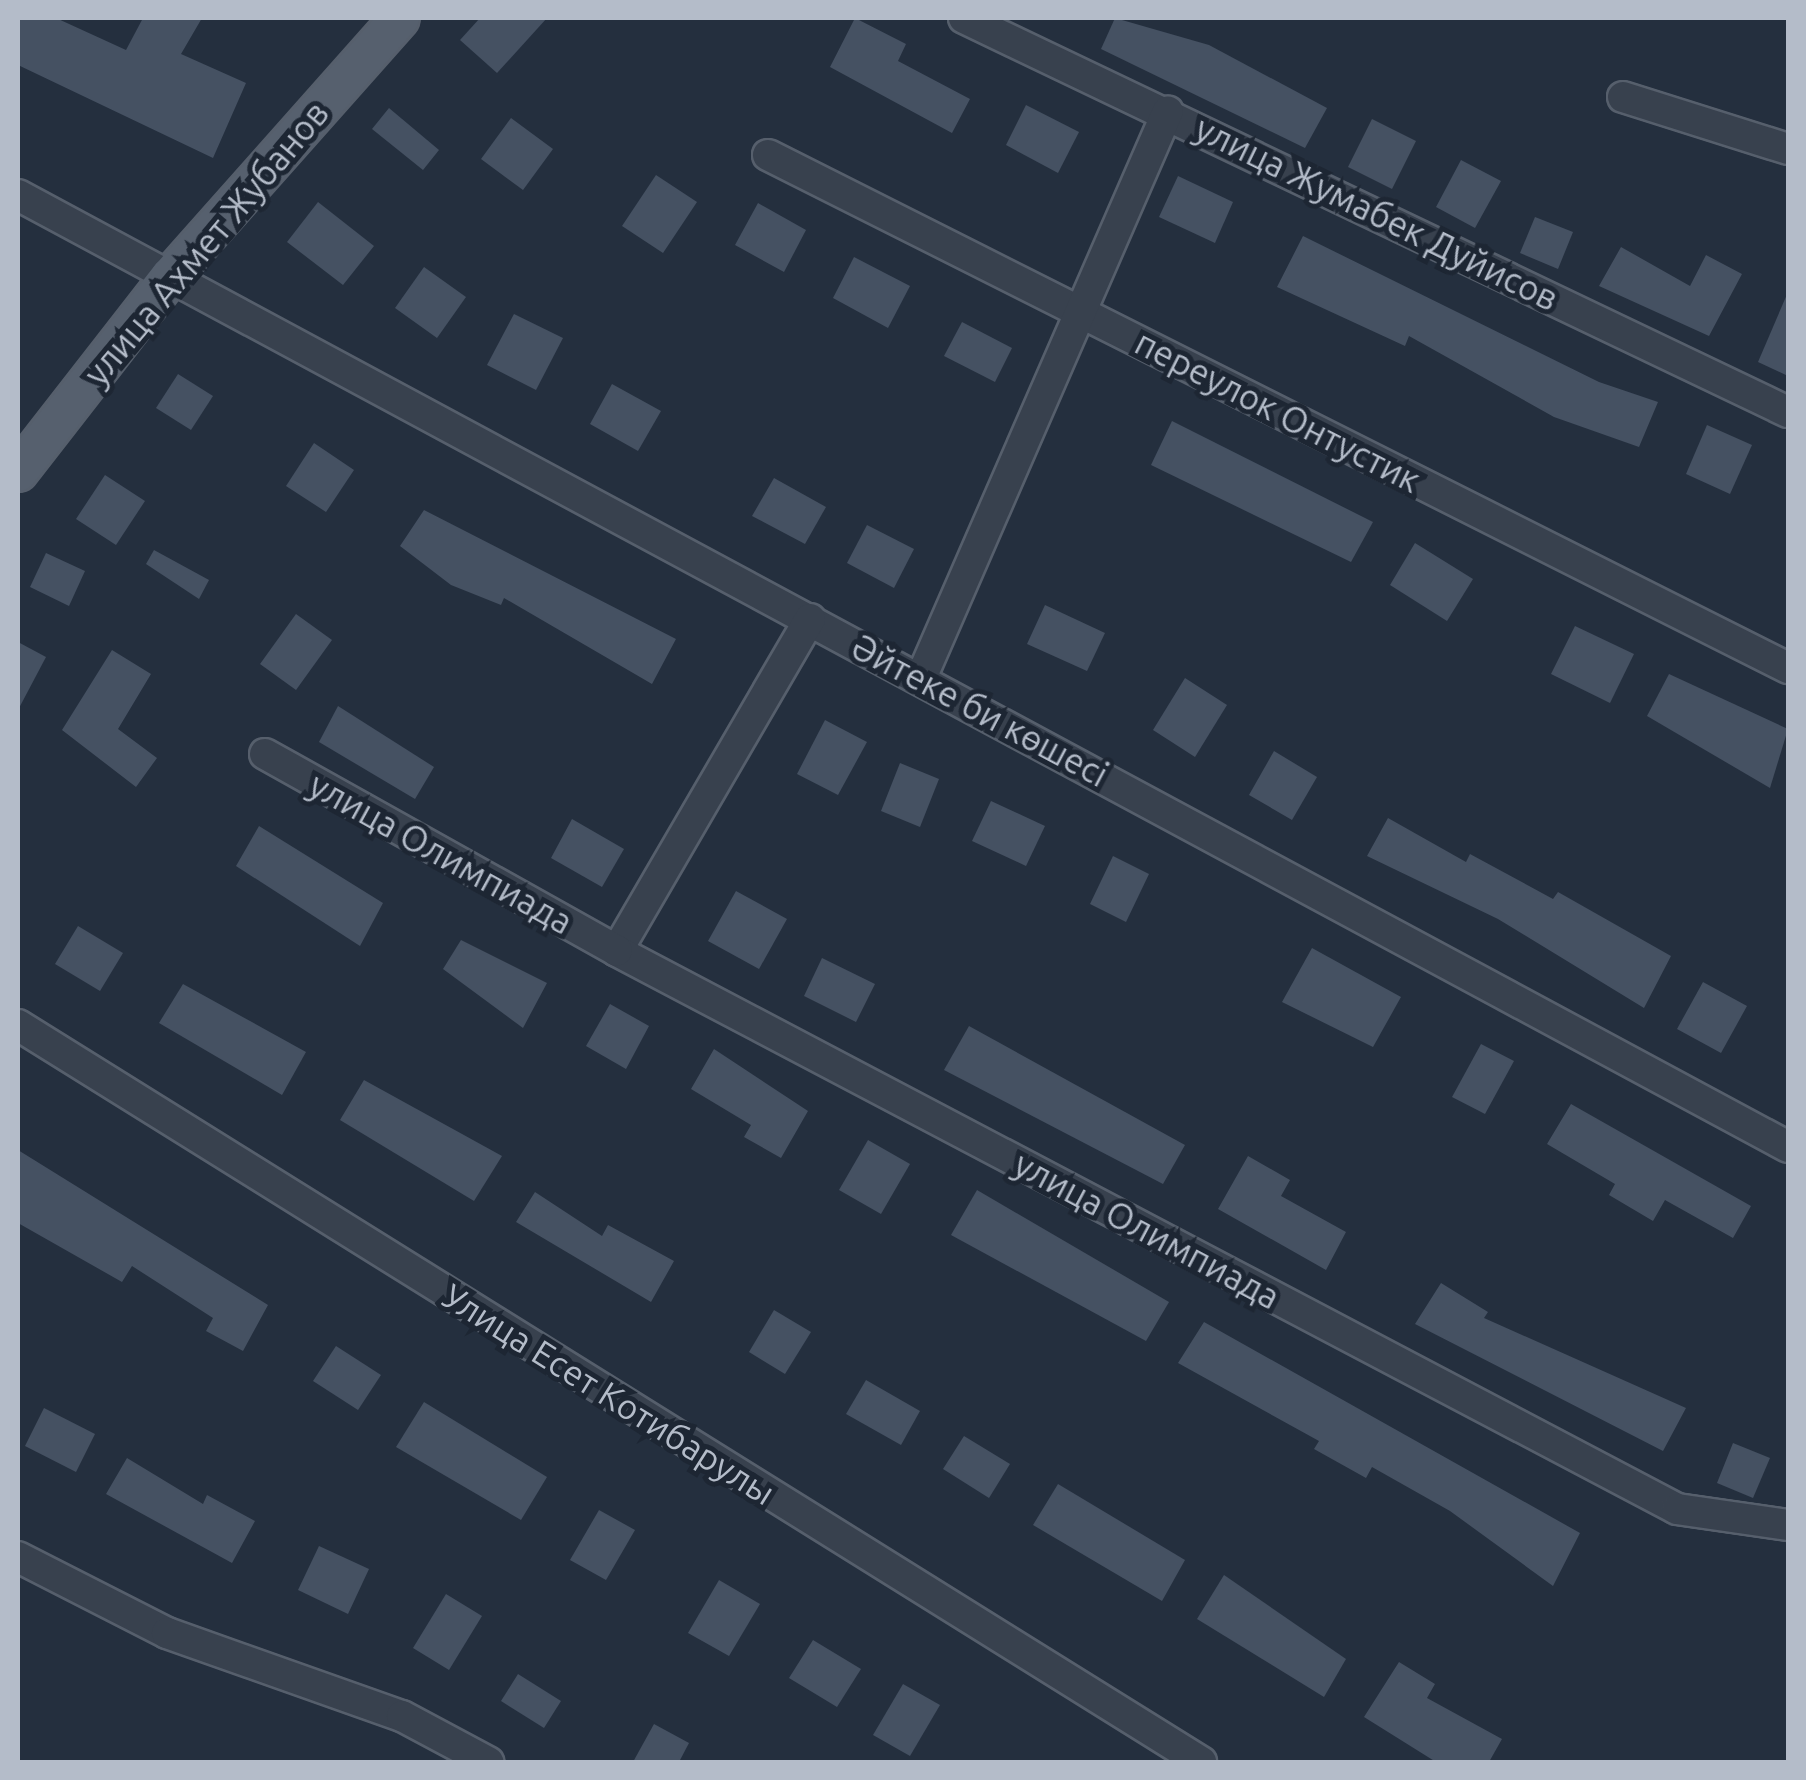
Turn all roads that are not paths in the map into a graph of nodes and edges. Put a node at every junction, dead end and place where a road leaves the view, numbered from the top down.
1 (400, 18) edge
2 (964, 18) edge
3 (1623, 97) dead end
4 (1168, 112) junction
5 (1788, 150) edge
6 (768, 155) dead end
7 (18, 195) edge
8 (170, 277) junction
9 (1077, 310) junction
10 (1788, 412) edge
11 (18, 472) edge
12 (810, 619) junction
13 (1788, 668) edge
14 (920, 678) junction
15 (264, 754) dead end
16 (616, 952) junction
17 (18, 1025) edge
18 (1788, 1147) edge
19 (1788, 1525) edge
20 (18, 1558) edge
21 (488, 1762) edge
22 (1201, 1762) edge

1 - 8 main road, улица Ахмет Жубанов
2 - 4 street, улица Жумабек Дуйисов
3 - 5 street
4 - 9 street
4 - 10 street, улица Жумабек Дуйисов
6 - 9 street, переулок Онтустик
7 - 8 street, Әйтеке би көшесі
8 - 11 main road, улица Ахмет Жубанов
8 - 12 street, Әйтеке би көшесі
9 - 13 street, переулок Онтустик
9 - 14 street
12 - 14 street, Әйтеке би көшесі
12 - 16 street
14 - 18 street, Әйтеке би көшесі
15 - 16 street, улица Олимпиада
16 - 19 street, улица Олимпиада
17 - 22 street, Улица Есет Котибарулы
20 - 21 street

